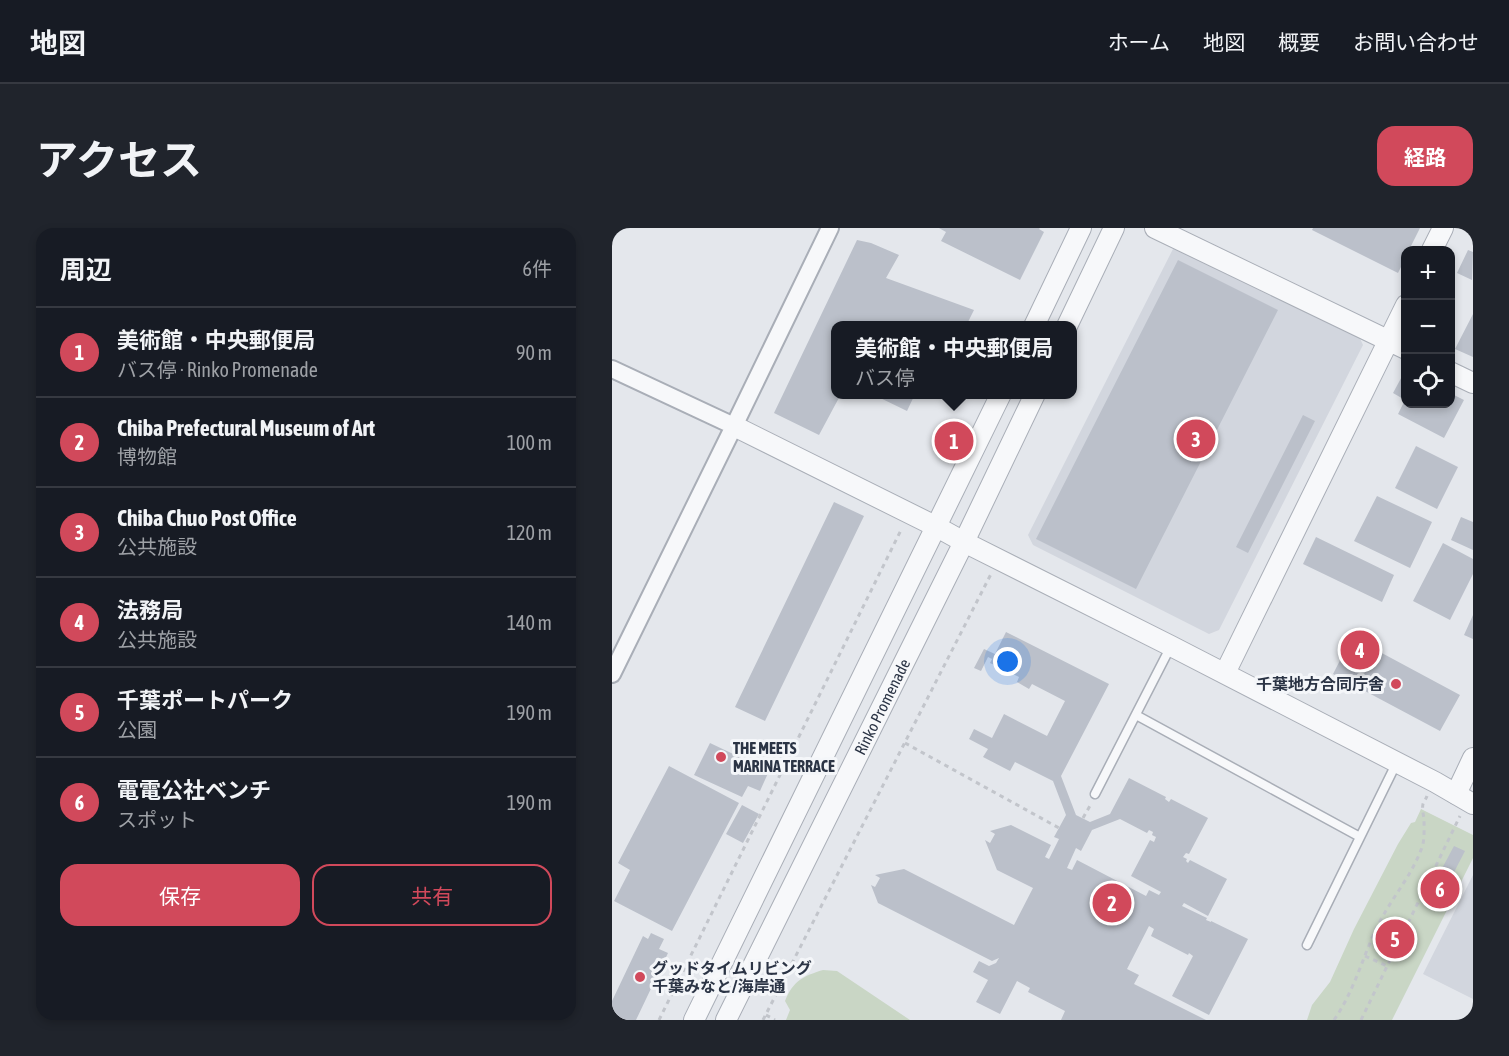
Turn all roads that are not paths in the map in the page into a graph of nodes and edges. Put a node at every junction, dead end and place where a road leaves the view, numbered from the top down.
1 (830, 228) edge
2 (1081, 228) edge
3 (1114, 228) edge
4 (1155, 228) edge
5 (1443, 228) edge
6 (1434, 246) edge
7 (1036, 321) edge
8 (1069, 321) edge
9 (1401, 327) edge
10 (1397, 345) edge
11 (612, 369) edge
12 (1455, 374) edge
13 (1473, 383) edge
14 (999, 399) edge
15 (1033, 399) edge
16 (734, 426) junction
17 (937, 527) junction
18 (964, 542) junction
19 (1171, 646) junction
20 (1225, 673) junction
21 (612, 674) edge
22 (1136, 716) junction
23 (1473, 758) edge
24 (1397, 762) junction
25 (1095, 795) dead end
26 (1465, 799) edge
27 (1360, 837) junction
28 (1307, 945) dead end
29 (694, 1020) edge
30 (726, 1020) edge

1 - 16 street
2 - 7 street
3 - 8 street
4 - 10 street
5 - 6 street
9 - 10 street
10 - 20 street
11 - 16 street
12 - 13 street
14 - 17 street, Rinko Promenade
15 - 18 street, Rinko Promenade
16 - 17 street
16 - 21 street
17 - 18 street
17 - 29 street, Rinko Promenade
18 - 19 street
18 - 30 street, Rinko Promenade
19 - 20 street
19 - 22 lane
20 - 24 street
22 - 25 lane
22 - 27 lane
23 - 26 street
24 - 26 street
24 - 27 lane
27 - 28 lane

